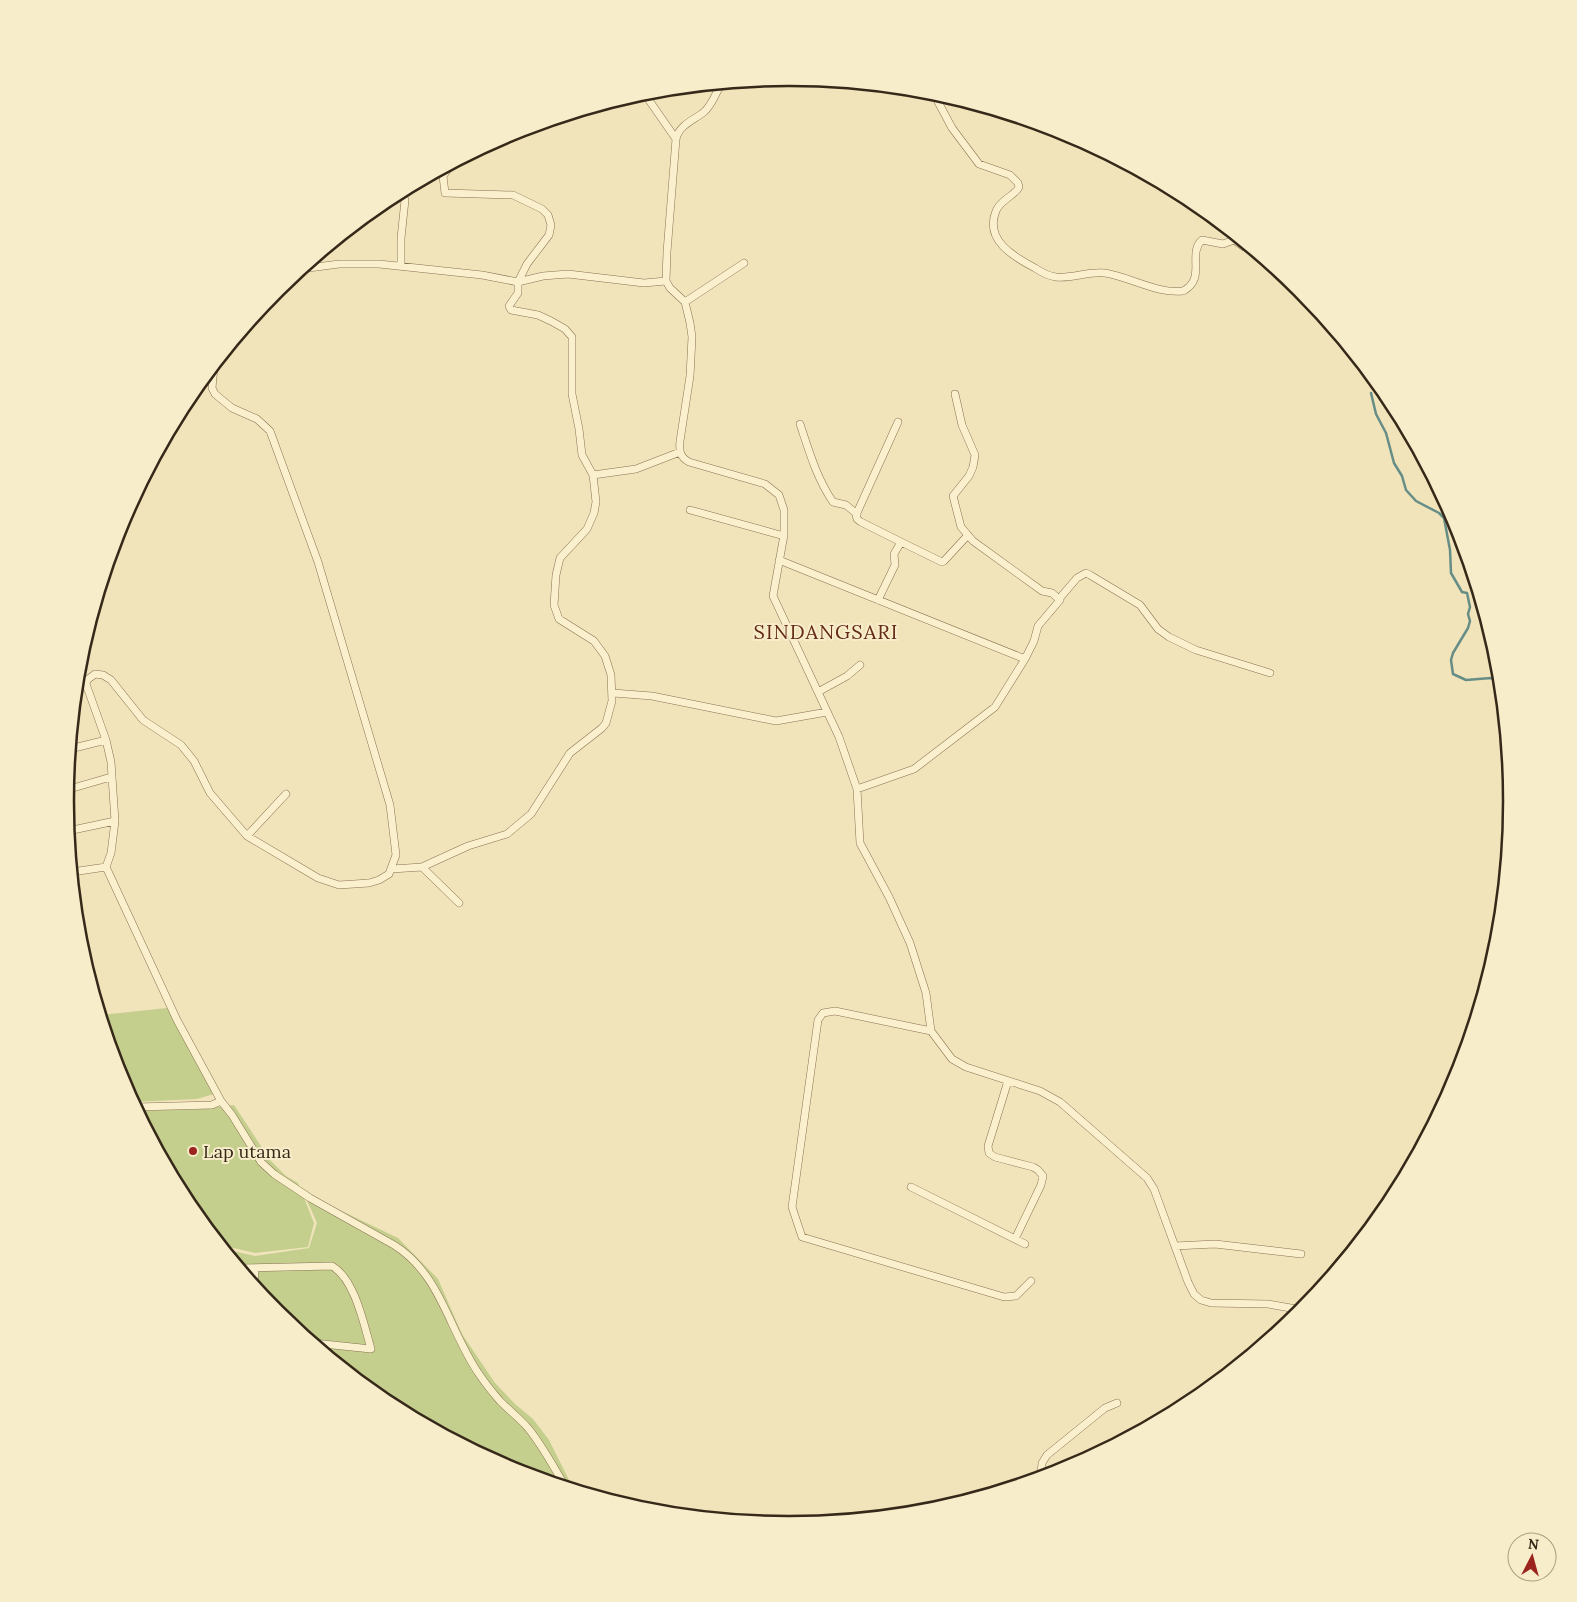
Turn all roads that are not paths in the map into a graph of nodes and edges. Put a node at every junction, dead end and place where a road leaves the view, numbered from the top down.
1 (717, 90) edge
2 (649, 100) edge
3 (938, 103) edge
4 (676, 139) junction
5 (444, 175) edge
6 (405, 200) dead end
7 (1232, 241) edge
8 (744, 262) dead end
9 (401, 266) junction
10 (313, 267) edge
11 (666, 280) junction
12 (518, 282) junction
13 (685, 302) junction
14 (213, 377) edge
15 (955, 394) dead end
16 (898, 422) dead end
17 (800, 424) dead end
18 (680, 452) junction
19 (594, 475) junction
20 (690, 510) dead end
21 (857, 514) junction
22 (968, 535) junction
23 (784, 536) junction
24 (901, 542) junction
25 (779, 560) junction
26 (1059, 599) junction
27 (878, 600) junction
28 (1025, 659) junction
29 (860, 665) dead end
30 (1270, 673) dead end
31 (818, 692) junction
32 (613, 693) junction
33 (827, 712) junction
34 (106, 740) junction
35 (76, 748) edge
36 (111, 777) junction
37 (74, 788) edge
38 (857, 789) junction
39 (286, 794) dead end
40 (115, 821) junction
41 (75, 830) edge
42 (247, 836) junction
43 (106, 866) junction
44 (422, 867) junction
45 (392, 869) junction
46 (78, 871) edge
47 (459, 903) dead end
48 (931, 1031) junction
49 (1008, 1081) junction
50 (221, 1101) junction
51 (142, 1107) edge
52 (910, 1187) dead end
53 (1015, 1239) junction
54 (1025, 1244) dead end
55 (1175, 1246) junction
56 (1300, 1254) dead end
57 (248, 1268) edge
58 (255, 1268) junction
59 (255, 1276) edge
60 (1031, 1281) dead end
61 (1292, 1308) edge
62 (324, 1344) edge
63 (1117, 1403) dead end
64 (1043, 1468) edge
65 (560, 1478) edge

1 - 4 street
2 - 4 street
3 - 7 street
4 - 11 street
5 - 12 street
6 - 9 street
8 - 13 street
9 - 10 street
9 - 12 street
11 - 12 street
11 - 13 street
12 - 19 street
13 - 18 street
14 - 45 street
15 - 22 street
16 - 21 street
17 - 21 street
18 - 19 street
18 - 23 street
19 - 32 street
20 - 23 street
21 - 24 street
22 - 24 street
22 - 26 street
23 - 25 street
24 - 27 street
25 - 27 street
25 - 31 street
26 - 28 street
26 - 30 street
27 - 28 street
28 - 38 street
29 - 31 street
31 - 33 street
32 - 33 street
32 - 44 street
33 - 38 street
34 - 35 street
34 - 36 street
34 - 42 street
36 - 37 street
36 - 40 street
38 - 48 street
39 - 42 street
40 - 41 street
40 - 43 street
42 - 45 street
43 - 46 street
43 - 50 street
44 - 45 street
44 - 47 street
48 - 49 street
48 - 60 street
49 - 53 street
49 - 55 street
50 - 51 street
50 - 65 street
52 - 53 street
53 - 54 street
55 - 56 street
55 - 61 street
57 - 58 street
58 - 59 street
58 - 62 street
63 - 64 street

